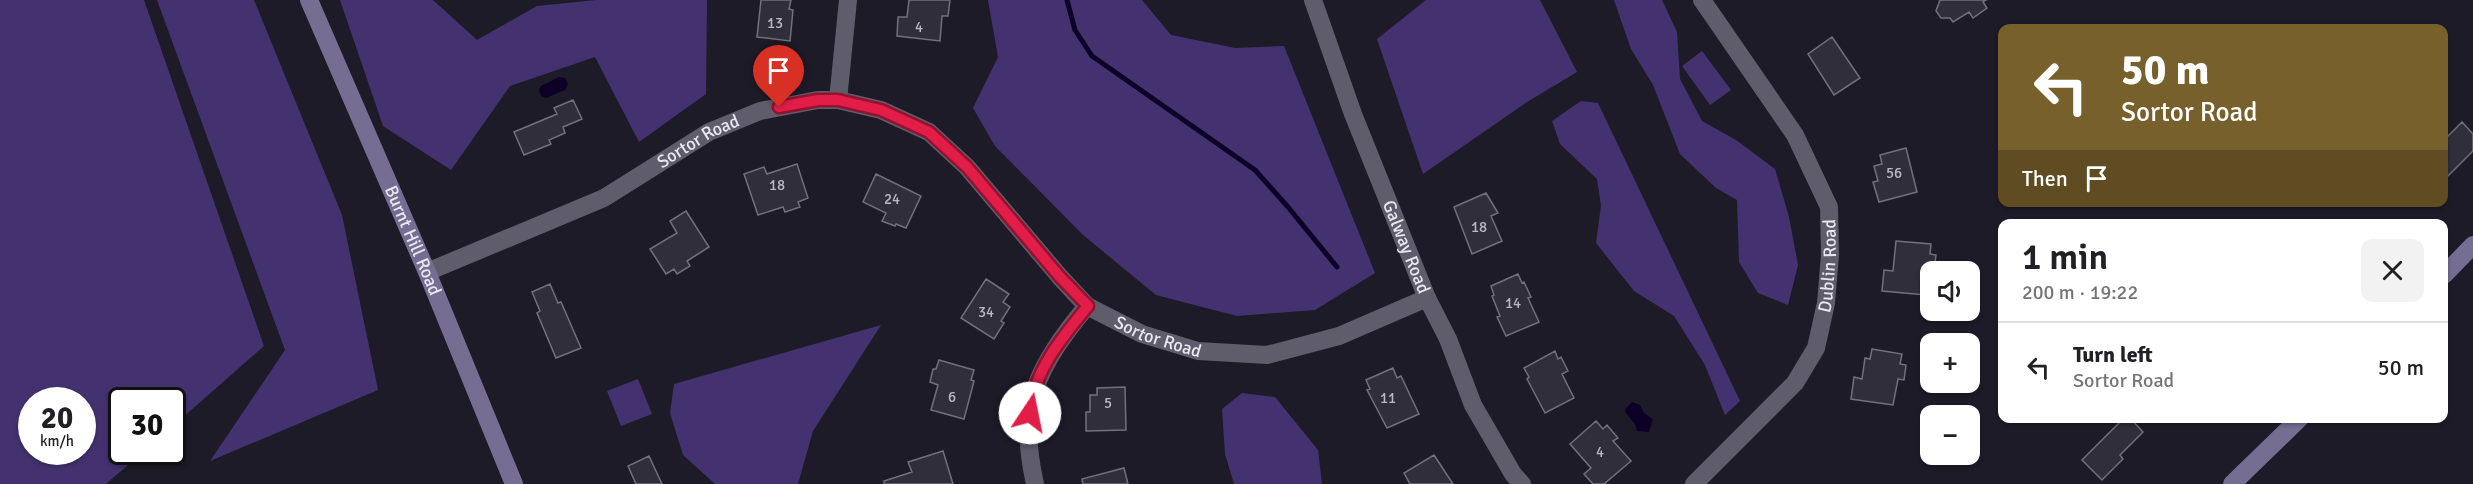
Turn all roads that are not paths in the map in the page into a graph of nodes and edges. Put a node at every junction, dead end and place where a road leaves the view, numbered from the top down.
1 (309, 0) edge
2 (848, 0) edge
3 (1313, 0) edge
4 (1702, 0) edge
5 (838, 100) junction
6 (2473, 245) edge
7 (2448, 271) edge
8 (427, 272) junction
9 (1427, 298) junction
10 (1088, 306) junction
11 (2295, 423) edge
12 (514, 484) edge
13 (1035, 484) edge
14 (1522, 484) edge
15 (1694, 484) edge
16 (2232, 484) edge

1 - 8 street, Burnt Hill Road
2 - 5 street
3 - 9 street, Galway Road
4 - 15 street, Dublin Road
5 - 8 street, Sortor Road
5 - 10 street, Sortor Road
6 - 7 street
8 - 12 street, Burnt Hill Road
9 - 10 street, Sortor Road
9 - 14 street, Galway Road
10 - 13 street
11 - 16 street

